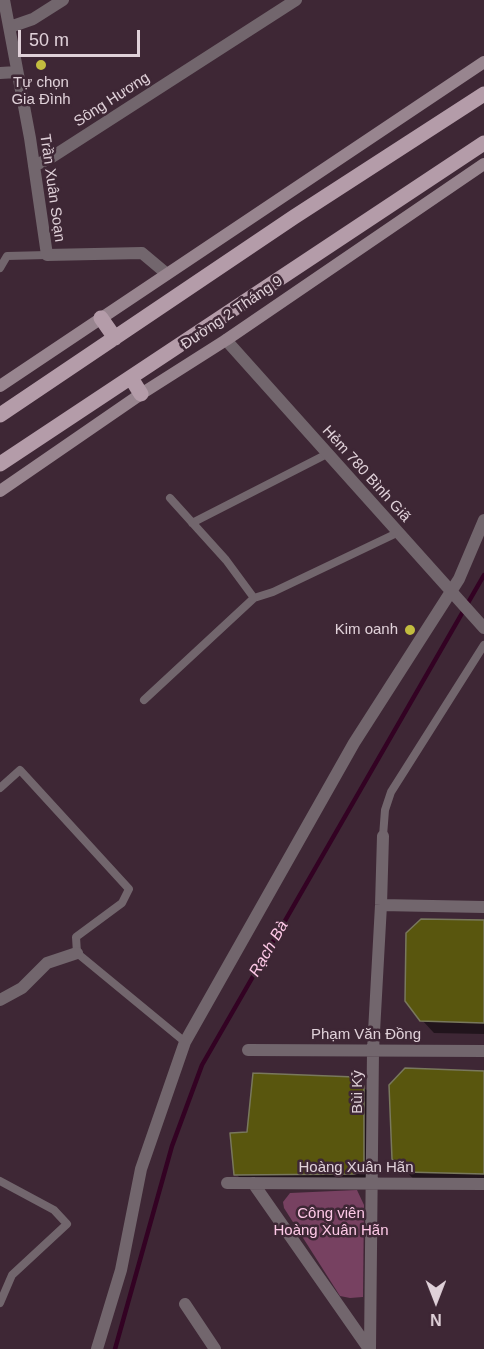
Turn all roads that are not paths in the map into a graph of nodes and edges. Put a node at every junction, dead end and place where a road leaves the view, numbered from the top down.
1 (4, 0) edge
2 (63, 0) edge
3 (296, 0) edge
4 (10, 27) junction
5 (484, 62) edge
6 (17, 72) junction
7 (0, 73) edge
8 (484, 94) edge
9 (484, 143) edge
10 (484, 164) edge
11 (34, 166) junction
12 (46, 255) junction
13 (0, 268) edge
14 (167, 274) junction
15 (101, 318) junction
16 (115, 338) junction
17 (226, 340) junction
18 (131, 378) junction
19 (0, 386) edge
20 (141, 394) junction
21 (0, 415) edge
22 (327, 454) junction
23 (0, 464) edge
24 (0, 491) edge
25 (170, 498) dead end
26 (484, 520) edge
27 (192, 523) junction
28 (399, 532) junction
29 (451, 591) junction
30 (254, 598) junction
31 (484, 628) edge
32 (484, 645) edge
33 (144, 700) dead end
34 (0, 788) edge
35 (383, 836) joint
36 (381, 905) junction
37 (484, 907) edge
38 (77, 953) junction
39 (0, 1000) edge
40 (185, 1042) junction
41 (248, 1050) dead end
42 (373, 1050) junction
43 (484, 1051) edge
44 (0, 1181) edge
45 (227, 1183) dead end
46 (253, 1183) junction
47 (373, 1183) junction
48 (484, 1184) edge
49 (0, 1303) edge
50 (185, 1304) dead end
51 (97, 1349) edge
52 (215, 1349) edge
53 (370, 1349) edge

1 - 4 street, Trần Xuân Soạn
2 - 4 street
3 - 11 street, Sông Hương
4 - 6 street, Trần Xuân Soạn
5 - 14 main road
6 - 7 street
6 - 11 street, Trần Xuân Soạn
8 - 16 main road
9 - 18 main road, Đường 2 Tháng 9
10 - 17 main road, Đường 2 Tháng 9
11 - 12 street, Trần Xuân Soạn
12 - 13 lane
12 - 14 street, Trần Xuân Soạn
14 - 15 main road
15 - 16 main road
15 - 19 main road
16 - 21 main road
17 - 20 main road, Đường 2 Tháng 9
17 - 22 street, Hẻm 780 Bình Giã
18 - 20 main road
18 - 23 main road, Đường 2 Tháng 9
20 - 24 main road, Đường 2 Tháng 9
22 - 27 lane
22 - 28 street, Hẻm 780 Bình Giã
25 - 27 lane
26 - 29 street
27 - 30 lane
28 - 29 street, Hẻm 780 Bình Giã
28 - 30 lane
29 - 31 street, Hẻm 780 Bình Giã
29 - 40 street
30 - 33 lane
32 - 35 lane
34 - 38 lane
35 - 36 street, Bùi Kỷ
36 - 37 street
36 - 42 street, Bùi Kỷ
38 - 39 street
38 - 40 lane
40 - 51 street
41 - 42 street, Phạm Văn Đồng
42 - 43 street, Phạm Văn Đồng
42 - 47 street, Bùi Kỷ
44 - 49 lane
45 - 46 street, Hoàng Xuân Hãn
46 - 47 street, Hoàng Xuân Hãn
46 - 53 street, Bùi Kỷ
47 - 48 street, Hoàng Xuân Hãn
47 - 53 street, Bùi Kỷ
50 - 52 street

